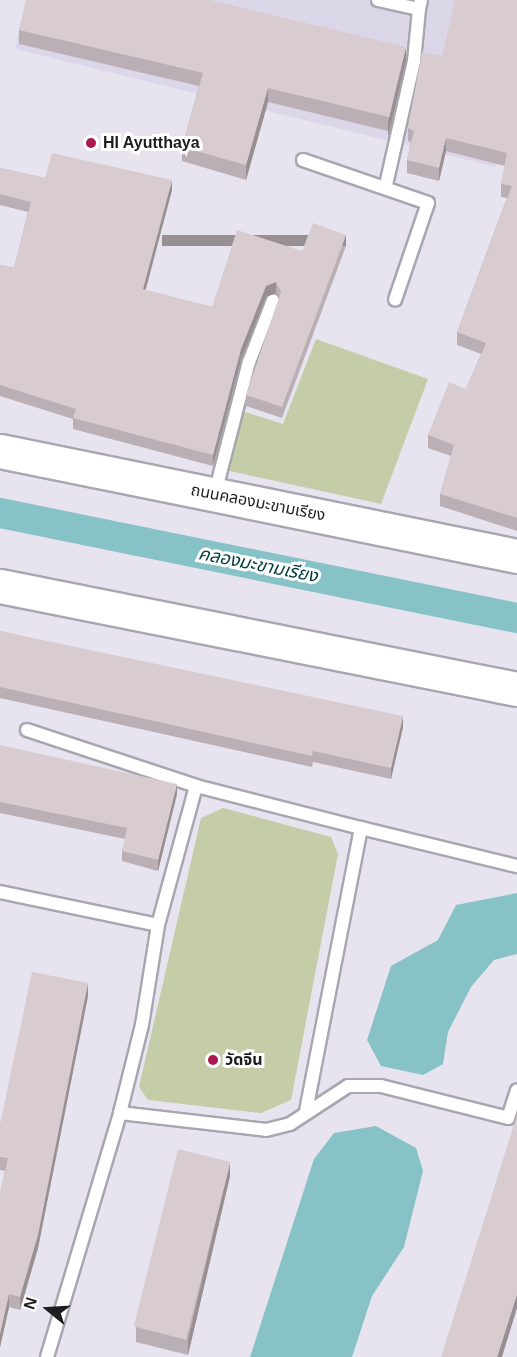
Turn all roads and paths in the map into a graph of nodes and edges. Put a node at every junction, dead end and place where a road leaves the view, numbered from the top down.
1 (378, 0) edge
2 (420, 4) edge
3 (303, 160) dead end
4 (386, 185) junction
5 (273, 300) dead end
6 (395, 300) dead end
7 (0, 451) edge
8 (214, 494) junction
9 (517, 556) edge
10 (0, 586) edge
11 (517, 689) edge
12 (27, 730) dead end
13 (196, 786) junction
14 (361, 828) junction
15 (517, 866) edge
16 (0, 892) edge
17 (158, 925) junction
18 (517, 1090) edge
19 (306, 1110) junction
20 (120, 1113) junction
21 (513, 1119) edge
22 (47, 1357) edge

1 - 2 lane
2 - 4 lane
3 - 4 lane
4 - 6 lane
5 - 8 lane
7 - 8 street, ถนนคลองมะขามเรียง
8 - 9 street, ถนนคลองมะขามเรียง
10 - 11 street
12 - 13 lane
13 - 14 lane
13 - 17 lane
14 - 15 lane
14 - 19 lane
16 - 17 lane
17 - 20 lane
18 - 21 lane
19 - 20 lane
19 - 21 lane
20 - 22 lane

